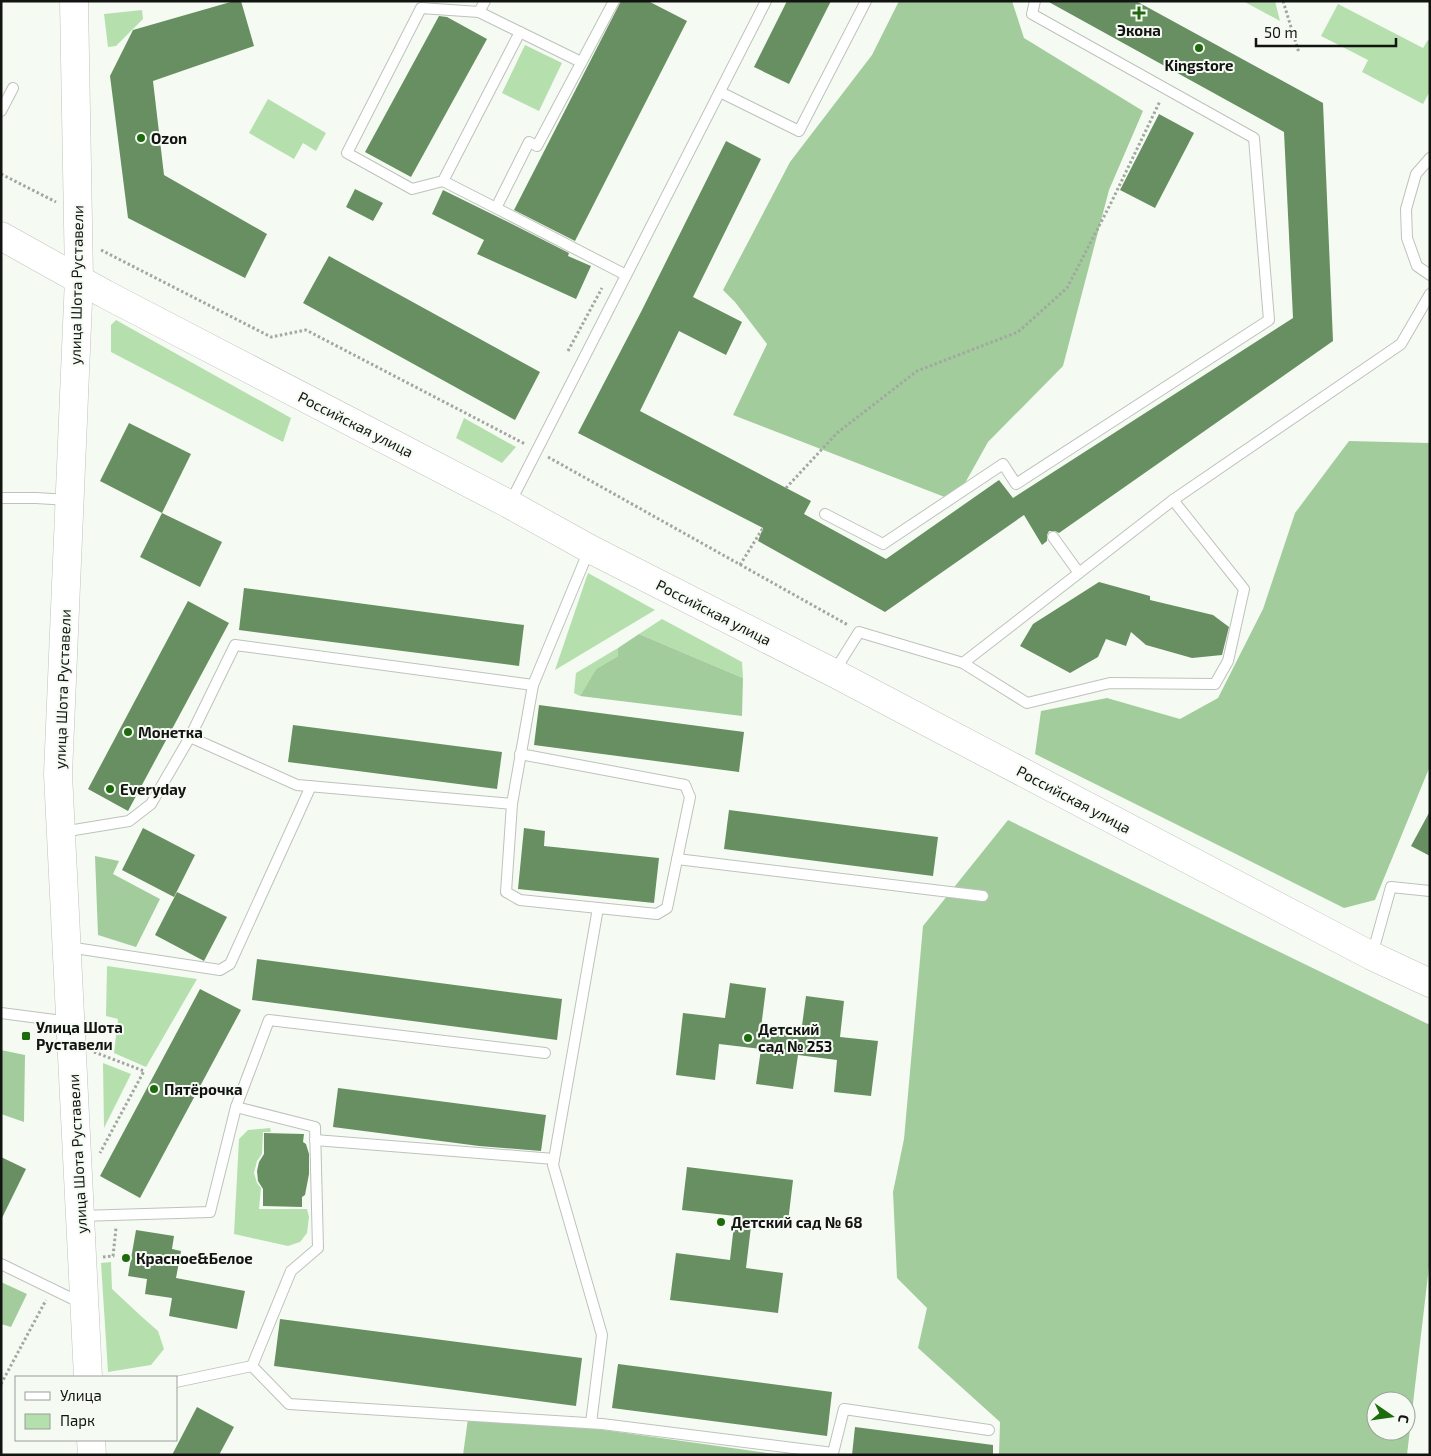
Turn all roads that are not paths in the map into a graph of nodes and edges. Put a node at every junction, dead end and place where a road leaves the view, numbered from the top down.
1 (74, 1) edge
2 (485, 1) edge
3 (614, 1) edge
4 (766, 1) edge
5 (866, 1) edge
6 (1035, 1) edge
7 (479, 12) junction
8 (520, 32) junction
9 (581, 62) junction
10 (13, 88) dead end
11 (720, 92) junction
12 (1, 111) edge
13 (1430, 158) edge
14 (443, 181) junction
15 (496, 208) junction
16 (1, 236) edge
17 (626, 275) junction
18 (1430, 275) edge
19 (78, 278) junction
20 (1430, 294) edge
21 (1, 498) edge
22 (70, 500) junction
23 (1173, 500) junction
24 (509, 504) junction
25 (825, 514) dead end
26 (1053, 537) dead end
27 (590, 549) junction
28 (1079, 573) junction
29 (963, 663) junction
30 (834, 673) junction
31 (533, 685) junction
32 (190, 737) junction
33 (520, 754) junction
34 (310, 786) junction
35 (512, 804) junction
36 (61, 832) junction
37 (677, 859) junction
38 (1430, 891) edge
39 (983, 896) dead end
40 (598, 908) junction
41 (67, 947) junction
42 (1372, 956) junction
43 (1430, 984) edge
44 (1, 1013) edge
45 (70, 1022) junction
46 (545, 1053) dead end
47 (236, 1107) junction
48 (315, 1140) junction
49 (554, 1159) junction
50 (80, 1216) junction
51 (1, 1264) edge
52 (85, 1304) junction
53 (252, 1366) junction
54 (88, 1376) edge
55 (178, 1382) edge
56 (591, 1424) junction
57 (989, 1430) dead end
58 (91, 1441) edge
59 (92, 1455) edge

1 - 19 main road, улица Шота Руставели
2 - 7 lane
3 - 9 lane
4 - 11 lane
5 - 11 lane
6 - 25 lane
7 - 8 lane
7 - 14 lane
8 - 9 lane
8 - 14 lane
9 - 15 lane
10 - 12 lane
11 - 17 lane
13 - 18 lane
14 - 15 lane
15 - 17 lane
16 - 19 main road, Российская улица
17 - 24 lane
19 - 22 main road, улица Шота Руставели
19 - 24 main road, Российская улица
20 - 23 lane
21 - 22 lane
22 - 36 main road, улица Шота Руставели
23 - 28 lane
23 - 29 lane
24 - 27 main road, Российская улица
26 - 28 lane
27 - 30 main road, Российская улица
27 - 31 lane
28 - 29 lane
29 - 30 lane
30 - 42 main road, Российская улица
31 - 32 lane
31 - 33 lane
32 - 34 lane
32 - 36 lane
33 - 35 lane
33 - 37 lane
34 - 35 lane
34 - 41 lane
35 - 40 lane
36 - 41 main road, улица Шота Руставели
37 - 39 lane
37 - 40 lane
38 - 42 lane
40 - 49 lane
41 - 45 main road, улица Шота Руставели
42 - 43 main road, Российская улица
44 - 45 lane
45 - 50 main road, улица Шота Руставели
46 - 47 lane
47 - 48 lane
47 - 50 lane
48 - 49 lane
48 - 53 lane
49 - 56 lane
50 - 52 main road, улица Шота Руставели
51 - 52 lane
52 - 54 main road, улица Шота Руставели
53 - 55 lane
53 - 56 lane
56 - 57 lane
58 - 59 main road

